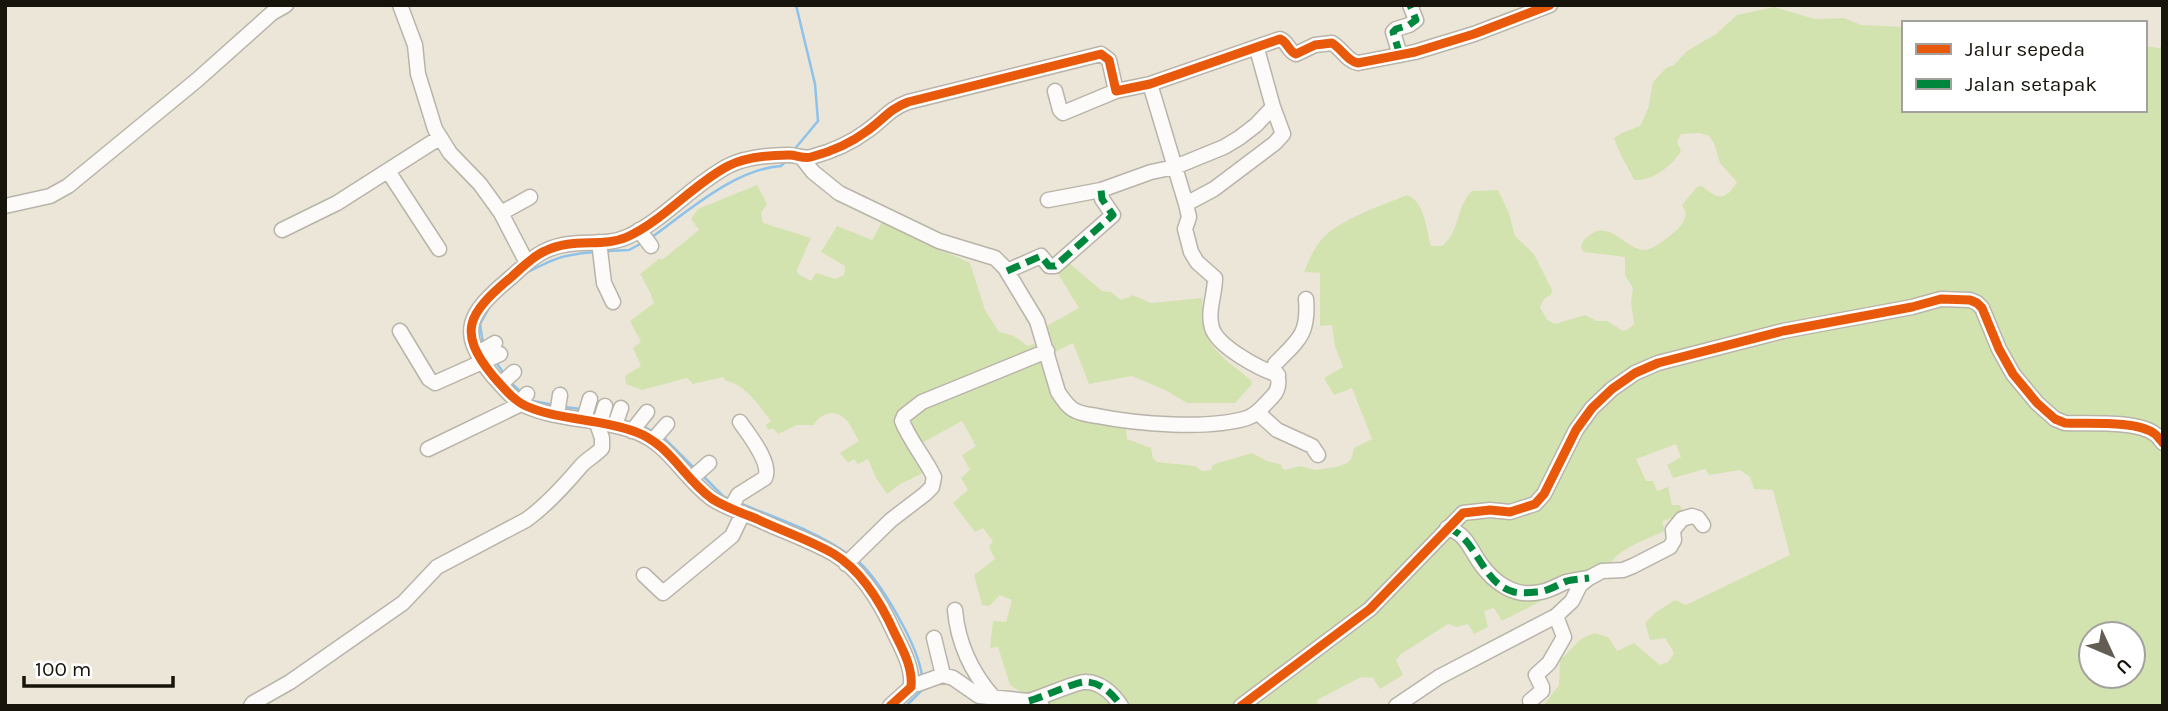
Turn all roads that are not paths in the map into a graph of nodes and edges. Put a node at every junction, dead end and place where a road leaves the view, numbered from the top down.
1 (286, 5) edge
2 (400, 5) edge
3 (1410, 5) edge
4 (1550, 5) edge
5 (1257, 49) junction
6 (1400, 55) junction
7 (1150, 83) junction
8 (1055, 91) dead end
9 (1116, 91) junction
10 (1273, 107) junction
11 (439, 138) junction
12 (799, 157) junction
13 (1175, 167) junction
14 (388, 171) junction
15 (1101, 190) junction
16 (530, 197) dead end
17 (1048, 200) dead end
18 (1186, 204) junction
19 (5, 206) edge
20 (501, 213) junction
21 (282, 230) dead end
22 (439, 249) dead end
23 (600, 249) junction
24 (527, 263) junction
25 (1007, 271) junction
26 (1306, 299) dead end
27 (613, 302) dead end
28 (400, 331) dead end
29 (1047, 351) junction
30 (490, 352) junction
31 (1278, 375) junction
32 (523, 399) junction
33 (1257, 412) junction
34 (602, 413) junction
35 (740, 422) dead end
36 (2163, 443) edge
37 (428, 449) dead end
38 (1318, 455) dead end
39 (736, 504) junction
40 (1703, 524) dead end
41 (1447, 528) junction
42 (852, 558) junction
43 (644, 575) dead end
44 (1589, 578) junction
45 (955, 610) dead end
46 (1556, 616) junction
47 (934, 638) dead end
48 (926, 680) junction
49 (993, 698) junction
50 (1530, 701) dead end
51 (1035, 703) edge
52 (251, 706) edge
53 (890, 706) edge
54 (1121, 706) edge
55 (1241, 706) edge
56 (1396, 706) edge

1 - 19 street
2 - 11 street
3 - 6 street
4 - 6 street
5 - 6 street
5 - 7 street
5 - 10 street
7 - 9 street
7 - 13 street
8 - 9 street
9 - 12 street
10 - 13 street
10 - 18 street
11 - 14 street
11 - 20 street
12 - 23 street
12 - 25 street
13 - 15 street
13 - 18 street
14 - 21 street
14 - 22 street
15 - 17 street
15 - 25 street
16 - 20 street
18 - 31 street
20 - 24 street
23 - 24 street
23 - 27 street
24 - 30 street
25 - 29 street
26 - 31 street
28 - 30 street
29 - 33 street
29 - 42 street
30 - 32 street
31 - 33 street
32 - 34 street
32 - 37 street
33 - 38 street
34 - 39 street
34 - 52 street
35 - 39 street
36 - 41 street
39 - 42 street
39 - 43 street
40 - 44 street
41 - 44 street
41 - 55 street
42 - 48 street
44 - 46 street
45 - 49 street
46 - 50 street
46 - 56 street
47 - 48 street
48 - 49 street
48 - 53 street
49 - 51 street
51 - 54 street

